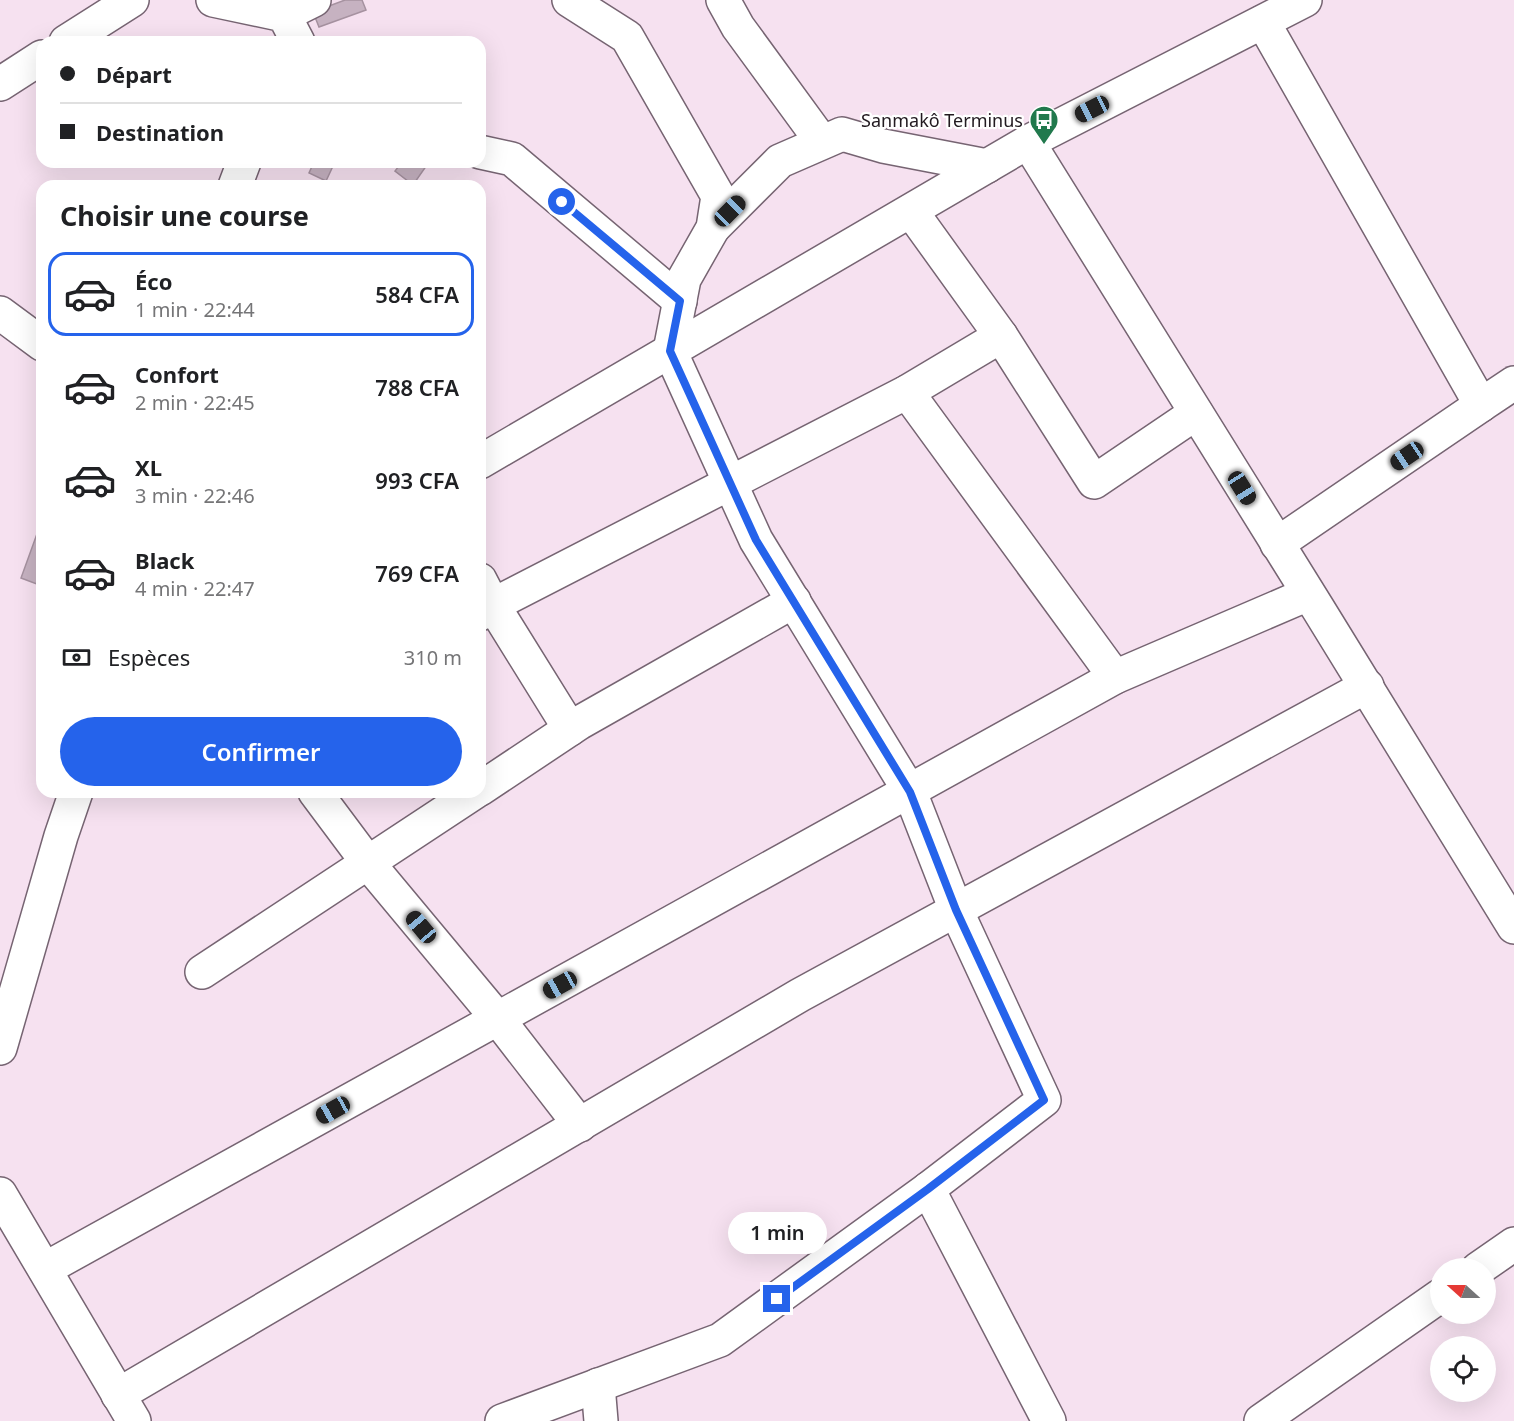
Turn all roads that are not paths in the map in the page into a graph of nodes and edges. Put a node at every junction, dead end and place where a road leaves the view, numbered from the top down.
1 (132, 0) edge
2 (213, 0) edge
3 (314, 0) edge
4 (569, 0) edge
5 (723, 0) edge
6 (1305, 0) edge
7 (1263, 22) junction
8 (291, 29) edge
9 (75, 36) edge
10 (36, 61) edge
11 (0, 84) edge
12 (822, 142) junction
13 (1028, 142) junction
14 (486, 153) edge
15 (987, 166) junction
16 (911, 211) junction
17 (713, 228) junction
18 (680, 301) junction
19 (0, 313) edge
20 (1001, 336) junction
21 (36, 340) edge
22 (670, 351) junction
23 (1514, 383) edge
24 (907, 392) junction
25 (1481, 405) junction
26 (1196, 413) junction
27 (486, 458) edge
28 (730, 484) junction
29 (1277, 544) junction
30 (1308, 594) junction
31 (486, 599) edge
32 (794, 601) junction
33 (486, 603) edge
34 (1115, 677) junction
35 (1366, 686) junction
36 (570, 729) junction
37 (486, 785) edge
38 (910, 792) junction
39 (74, 798) edge
40 (319, 798) edge
41 (466, 798) edge
42 (368, 863) junction
43 (956, 910) junction
44 (1514, 927) edge
45 (202, 972) dead end
46 (498, 1019) junction
47 (0, 1048) edge
48 (579, 1125) junction
49 (928, 1189) junction
50 (0, 1194) edge
51 (1514, 1244) edge
52 (1494, 1258) edge
53 (45, 1269) junction
54 (1430, 1303) edge
55 (598, 1385) junction
56 (126, 1408) edge
57 (502, 1421) edge
58 (601, 1421) edge
59 (1049, 1421) edge
60 (1261, 1421) edge

1 - 9 street
2 - 8 street
3 - 8 street
4 - 17 street
5 - 12 street
6 - 7 street
7 - 13 street
7 - 25 street
10 - 11 street
12 - 15 street
12 - 17 street
13 - 15 street
13 - 26 street
14 - 18 street
15 - 16 street
16 - 20 street
16 - 22 street
17 - 18 street
18 - 22 street
19 - 21 street
20 - 24 street
20 - 26 street
22 - 27 street
22 - 28 street
23 - 25 street
24 - 28 street
24 - 34 street
25 - 29 street
26 - 29 street
28 - 31 street
28 - 32 street
29 - 30 street
30 - 34 street
30 - 35 street
32 - 36 street
32 - 38 street
33 - 36 street
34 - 38 street
35 - 43 street
35 - 44 street
36 - 37 street
38 - 43 street
38 - 46 street
39 - 47 street
40 - 42 street
41 - 42 street
42 - 45 street
42 - 46 street
43 - 48 street
43 - 49 street
46 - 48 street
46 - 53 street
48 - 56 street
49 - 55 street
49 - 59 street
50 - 53 street
51 - 52 street
53 - 56 street
54 - 60 street
55 - 57 street
55 - 58 street

